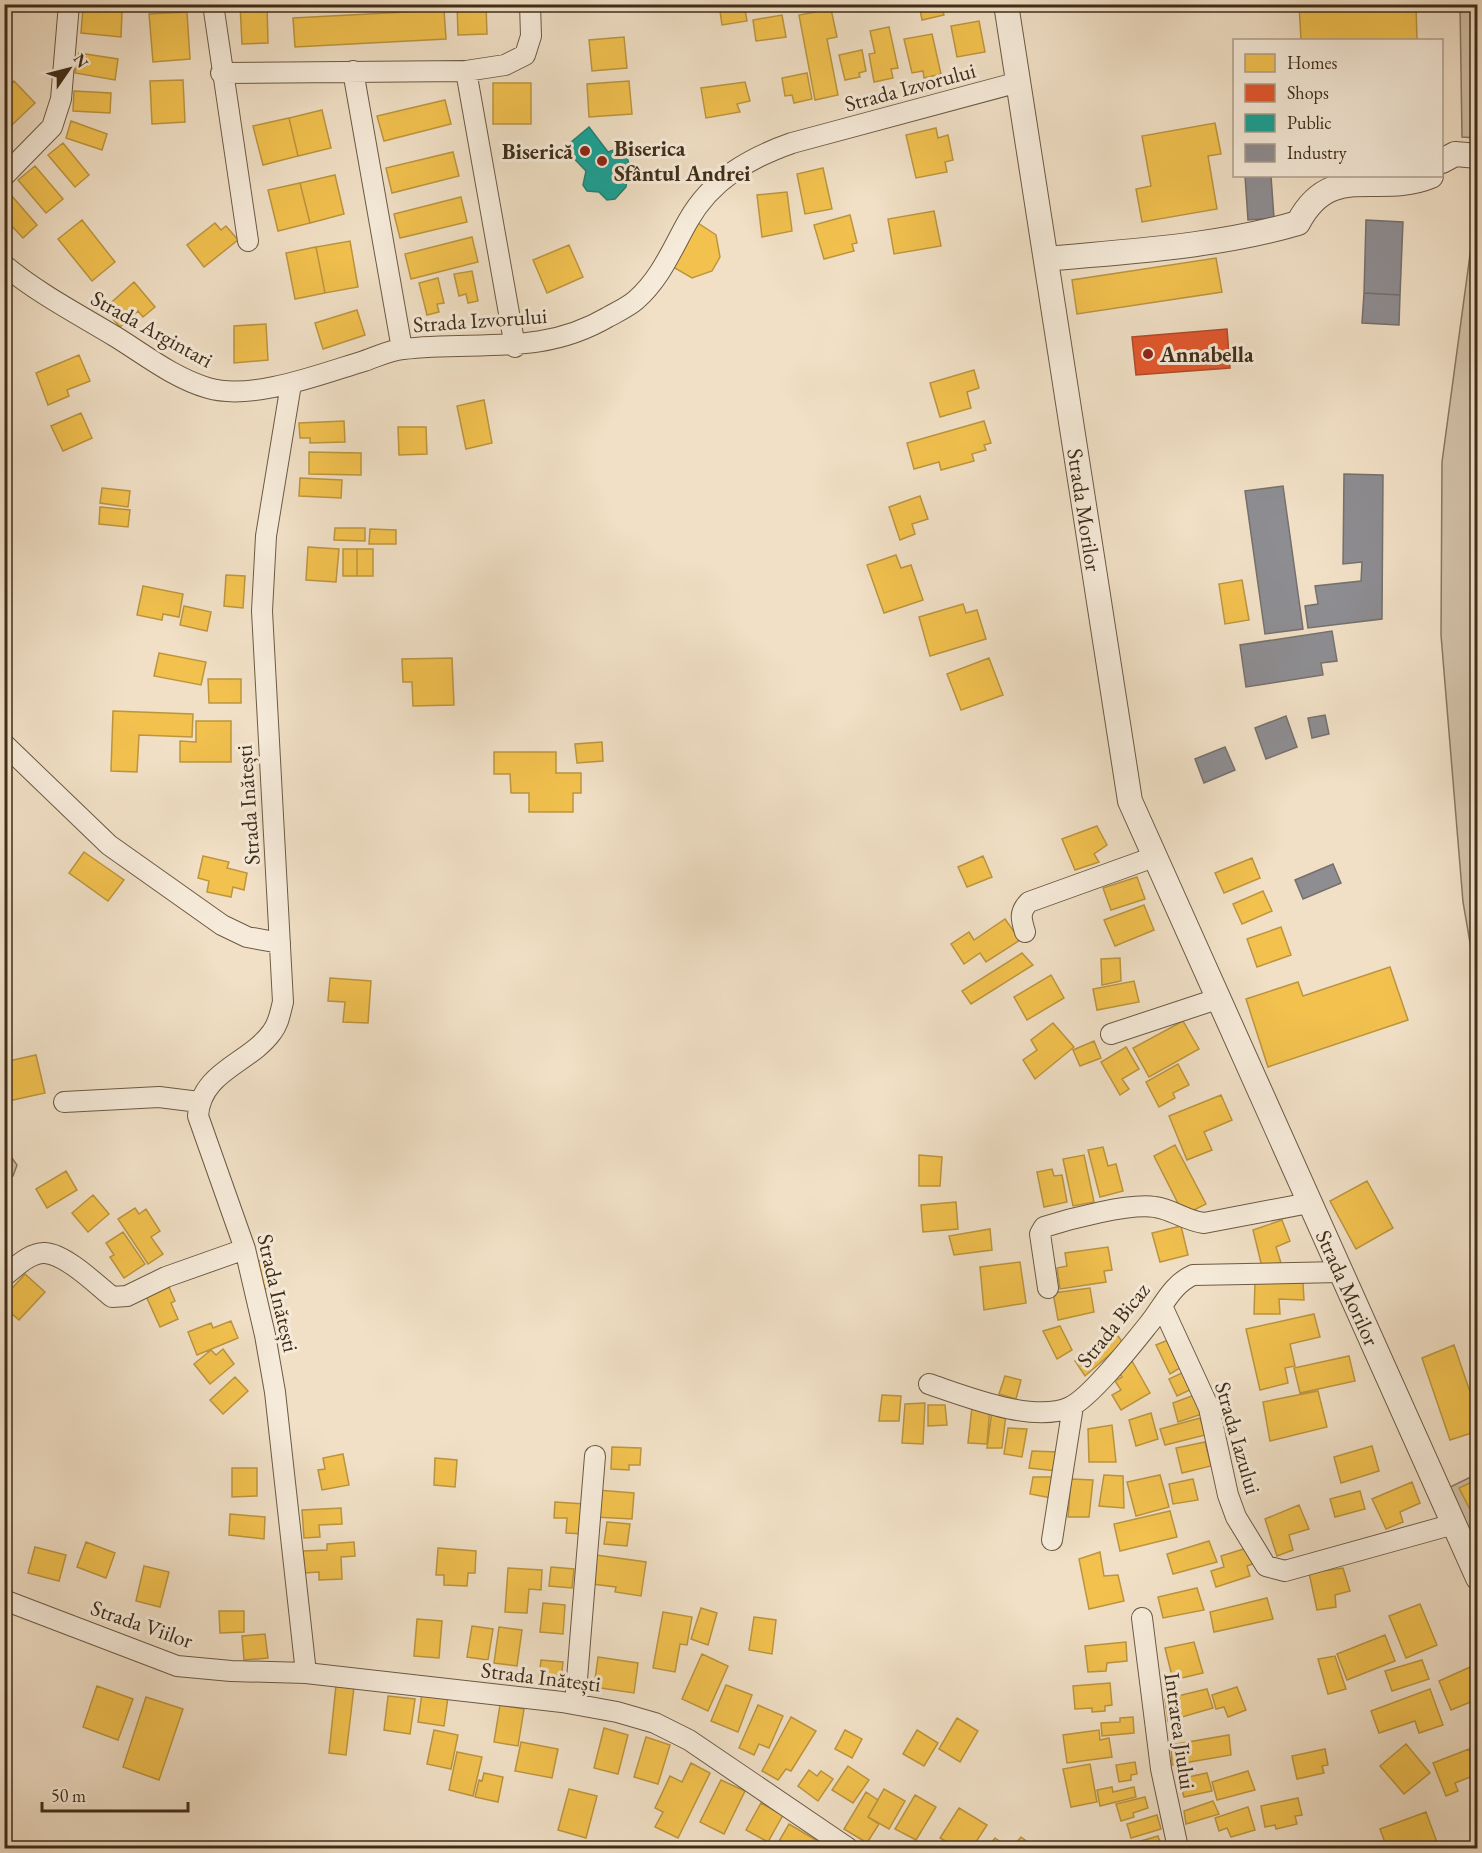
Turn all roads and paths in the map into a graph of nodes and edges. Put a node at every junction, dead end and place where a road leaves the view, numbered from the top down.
1 (69, 4) edge
2 (213, 4) edge
3 (530, 4) edge
4 (1006, 4) edge
5 (353, 71) junction
6 (466, 71) junction
7 (221, 73) junction
8 (1018, 82) junction
9 (4, 176) edge
10 (1428, 177) edge
11 (248, 241) dead end
12 (1046, 259) junction
13 (4, 265) edge
14 (515, 346) junction
15 (402, 349) junction
16 (291, 384) junction
17 (4, 744) edge
18 (1154, 857) junction
19 (1025, 932) dead end
20 (280, 943) junction
21 (1217, 999) junction
22 (1111, 1034) dead end
23 (64, 1102) dead end
24 (199, 1102) junction
25 (1309, 1203) junction
26 (245, 1249) junction
27 (1340, 1272) junction
28 (4, 1276) edge
29 (1048, 1288) dead end
30 (1162, 1306) junction
31 (929, 1384) dead end
32 (1072, 1406) junction
33 (595, 1456) dead end
34 (1454, 1524) junction
35 (1052, 1540) dead end
36 (1478, 1578) edge
37 (4, 1600) edge
38 (1142, 1618) dead end
39 (306, 1673) junction
40 (575, 1704) junction
41 (848, 1848) edge
42 (1178, 1848) edge

1 - 9 street
2 - 7 street
3 - 6 street
4 - 8 street, Strada Morilor
5 - 6 street
5 - 7 street
5 - 15 street
6 - 14 street
7 - 11 street
8 - 12 street, Strada Morilor
8 - 14 street, Strada Izvorului
10 - 12 street
12 - 18 street, Strada Morilor
13 - 16 street, Strada Argintari
14 - 15 street, Strada Izvorului
15 - 16 street, Strada Izvorului
16 - 20 street, Strada Inătești
17 - 20 street
18 - 19 street
18 - 21 street, Strada Morilor
20 - 24 street, Strada Inătești
21 - 22 street
21 - 25 street, Strada Morilor
23 - 24 street
24 - 26 street, Strada Inătești
25 - 27 street, Strada Morilor
25 - 29 street
26 - 28 street
26 - 39 street, Strada Inătești
27 - 30 street, Strada Bicaz
27 - 34 street, Strada Morilor
30 - 32 street, Strada Bicaz
30 - 34 street, Strada Iazului
31 - 32 street
32 - 35 street
33 - 40 street
34 - 36 street, Strada Morilor
37 - 39 street, Strada Viilor
38 - 42 street, Intrarea Jiului
39 - 40 street, Strada Inătești
40 - 41 street, Strada Inătești

